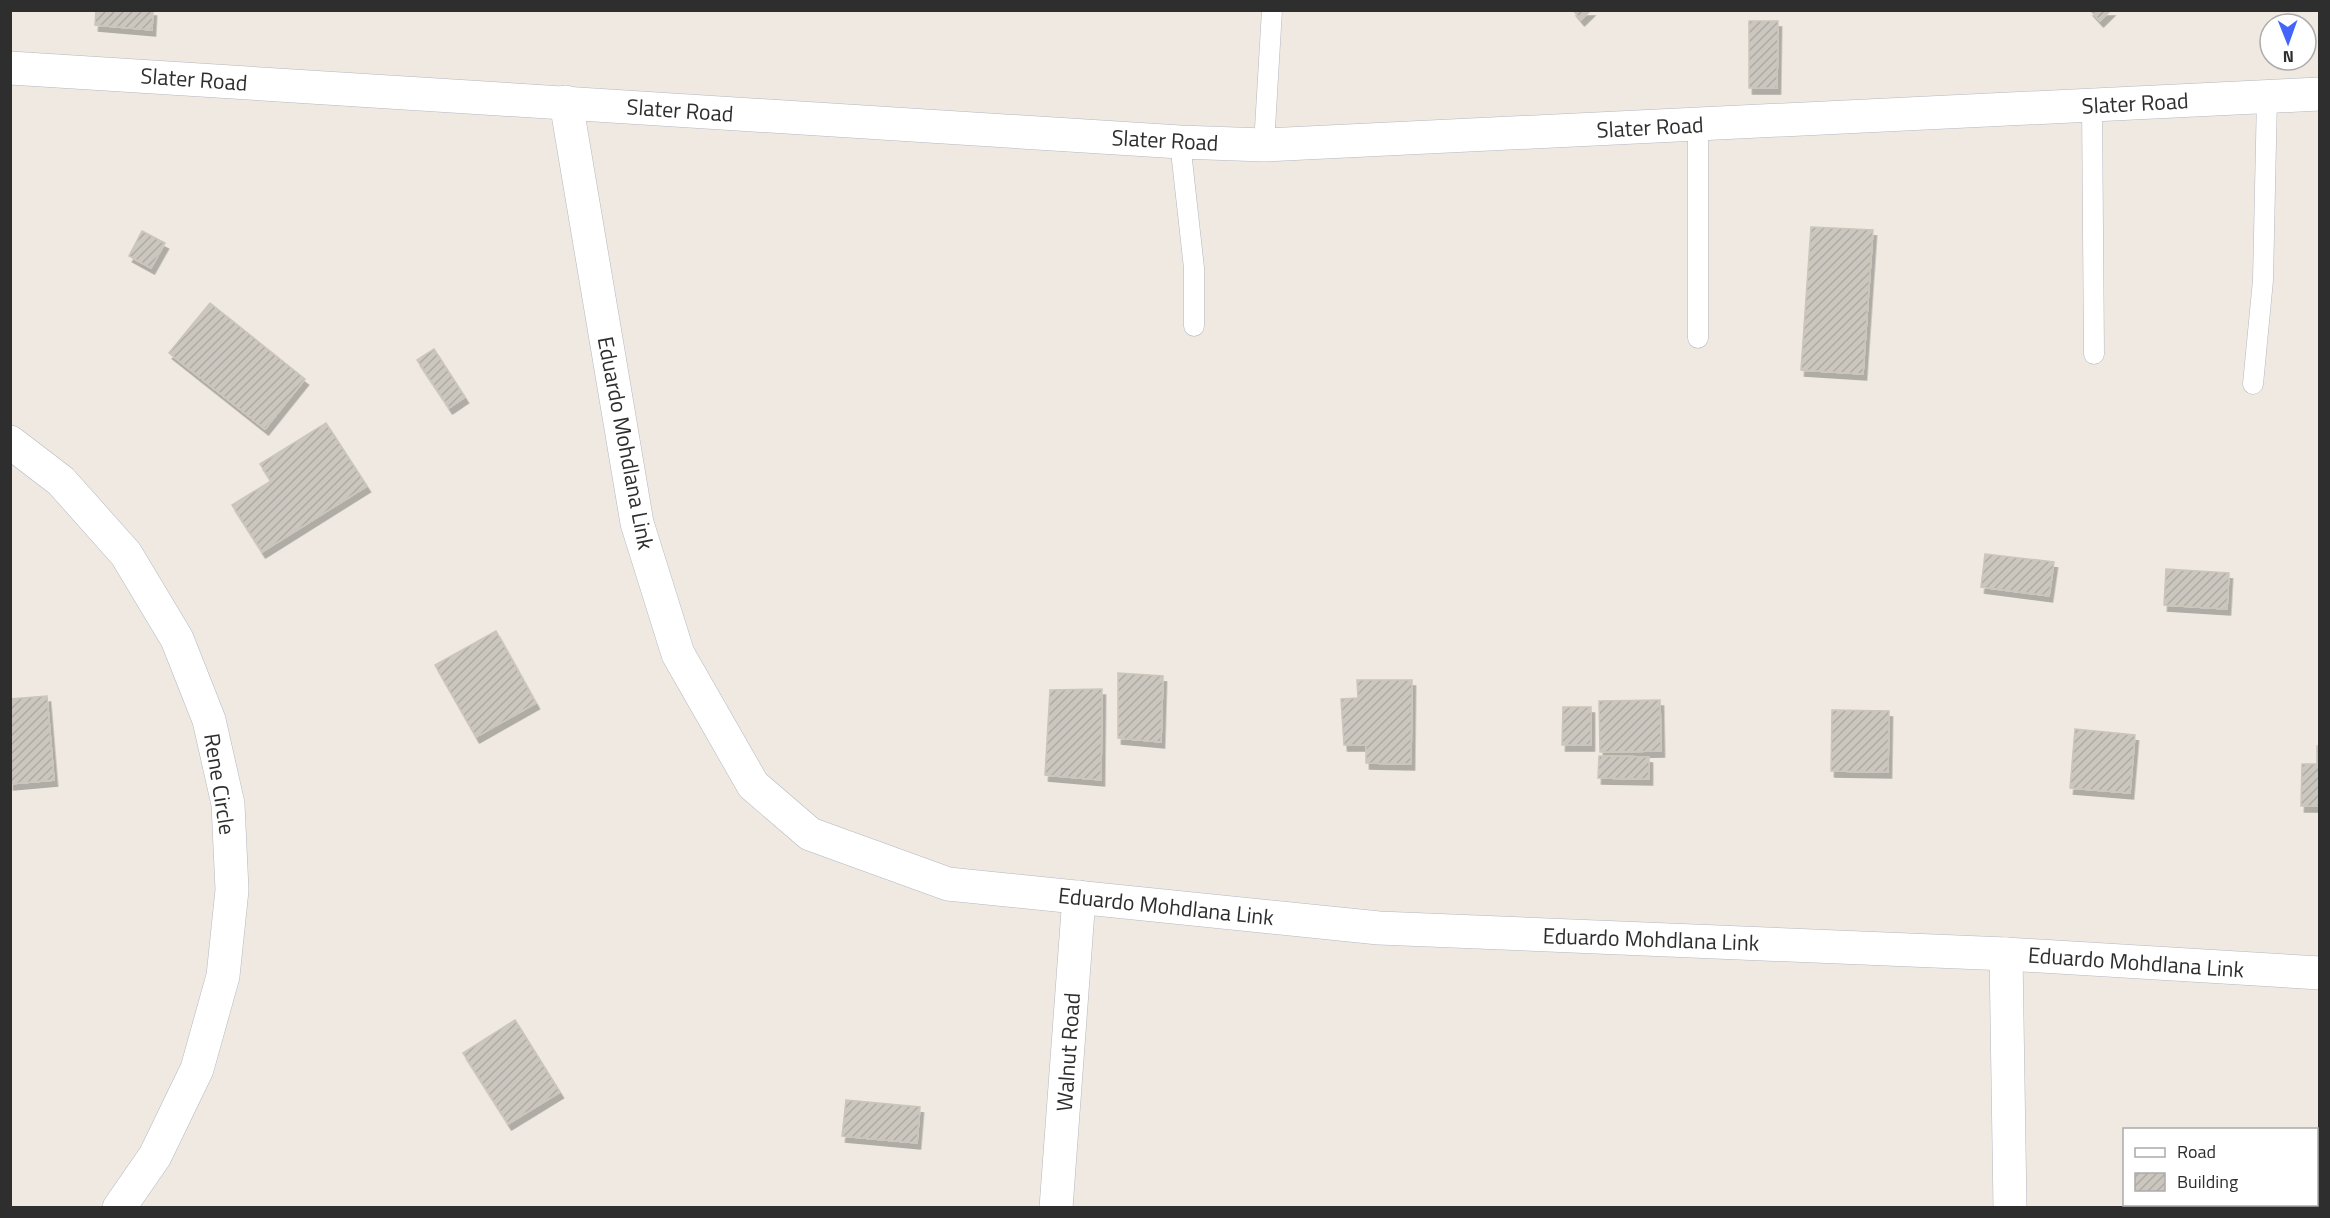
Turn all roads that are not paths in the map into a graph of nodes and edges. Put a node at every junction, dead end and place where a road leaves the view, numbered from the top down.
1 (1272, 10) edge
2 (10, 68) edge
3 (2319, 93) edge
4 (2267, 97) junction
5 (566, 102) junction
6 (2092, 105) junction
7 (1698, 125) junction
8 (1179, 142) junction
9 (1264, 145) junction
10 (1194, 326) dead end
11 (1698, 338) dead end
12 (2094, 354) dead end
13 (2253, 384) dead end
14 (10, 442) edge
15 (1079, 897) junction
16 (2006, 954) junction
17 (2319, 973) edge
18 (119, 1208) edge
19 (1056, 1208) edge
20 (2010, 1208) edge

1 - 9 lane
2 - 5 street, Slater Road
3 - 4 street, Slater Road
4 - 6 street, Slater Road
4 - 13 lane
5 - 8 street, Slater Road
5 - 15 street, Eduardo Mohdlana Link
6 - 7 street, Slater Road
6 - 12 lane
7 - 9 street, Slater Road
7 - 11 lane
8 - 9 street, Slater Road
8 - 10 lane
14 - 18 street, Rene Circle
15 - 16 street, Eduardo Mohdlana Link
15 - 19 street, Walnut Road
16 - 17 street, Eduardo Mohdlana Link
16 - 20 street

